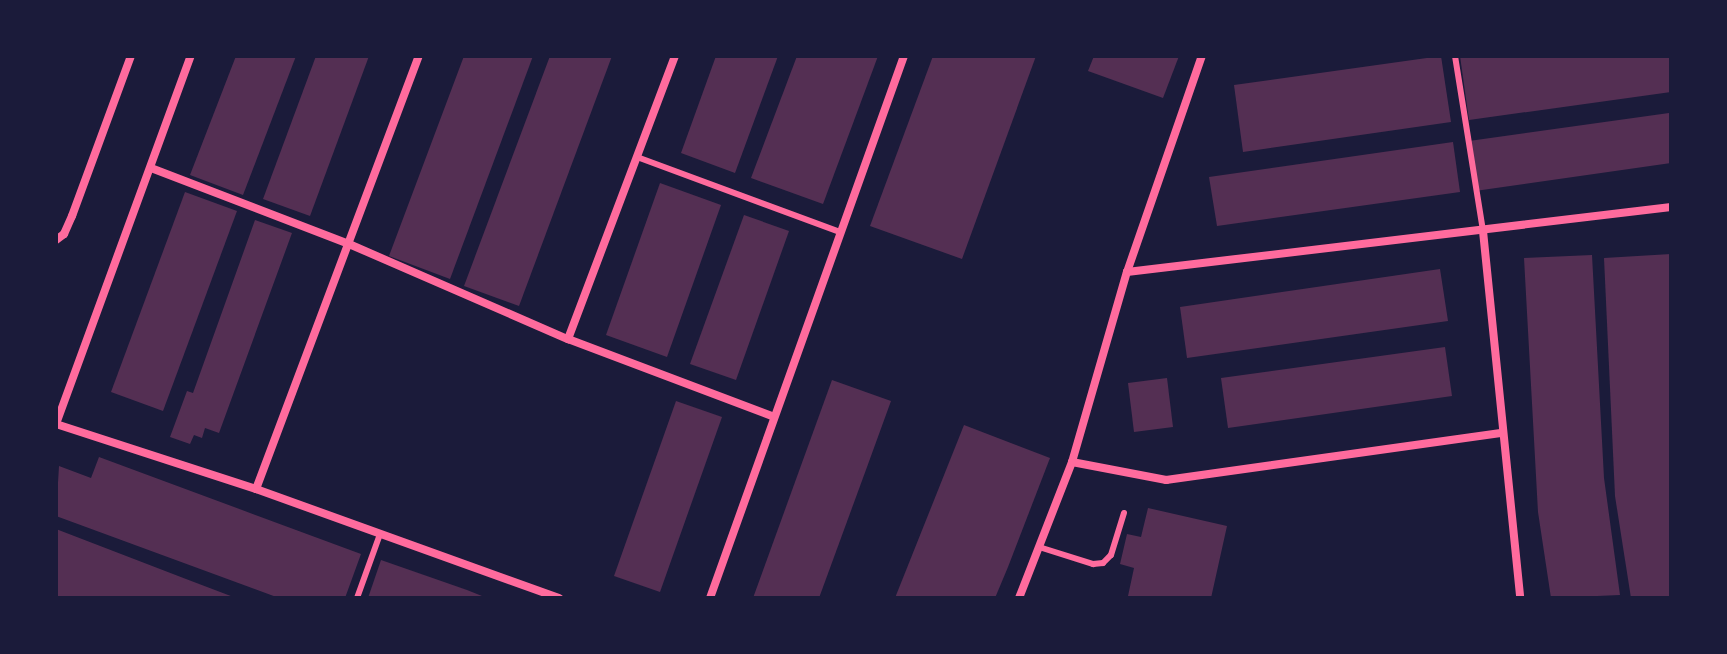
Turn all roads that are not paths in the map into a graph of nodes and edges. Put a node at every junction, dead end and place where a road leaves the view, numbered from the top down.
1 (131, 56) edge
2 (191, 56) edge
3 (419, 56) edge
4 (675, 56) edge
5 (904, 56) edge
6 (1202, 56) edge
7 (1455, 56) edge
8 (637, 157) junction
9 (151, 168) junction
10 (1671, 207) edge
11 (1483, 231) junction
12 (840, 232) junction
13 (56, 240) edge
14 (349, 244) junction
15 (1127, 272) junction
16 (568, 339) junction
17 (774, 417) junction
18 (56, 424) edge
19 (1501, 433) junction
20 (1072, 462) junction
21 (256, 489) junction
22 (1124, 513) dead end
23 (380, 534) junction
24 (1039, 547) junction
25 (357, 598) edge
26 (559, 598) edge
27 (710, 598) edge
28 (1019, 598) edge
29 (1520, 598) edge

1 - 13 street
2 - 9 street
3 - 14 street
4 - 8 street
5 - 12 street
6 - 15 street
7 - 11 lane
8 - 12 lane
8 - 16 street
9 - 14 street
9 - 18 street
10 - 11 street
11 - 15 street
11 - 19 street
12 - 17 street
14 - 16 street
14 - 21 street
15 - 20 street
16 - 17 street
17 - 27 street
18 - 21 street
19 - 20 street
19 - 29 street
20 - 24 street
21 - 23 street
22 - 24 lane
23 - 25 lane
23 - 26 street
24 - 28 street

